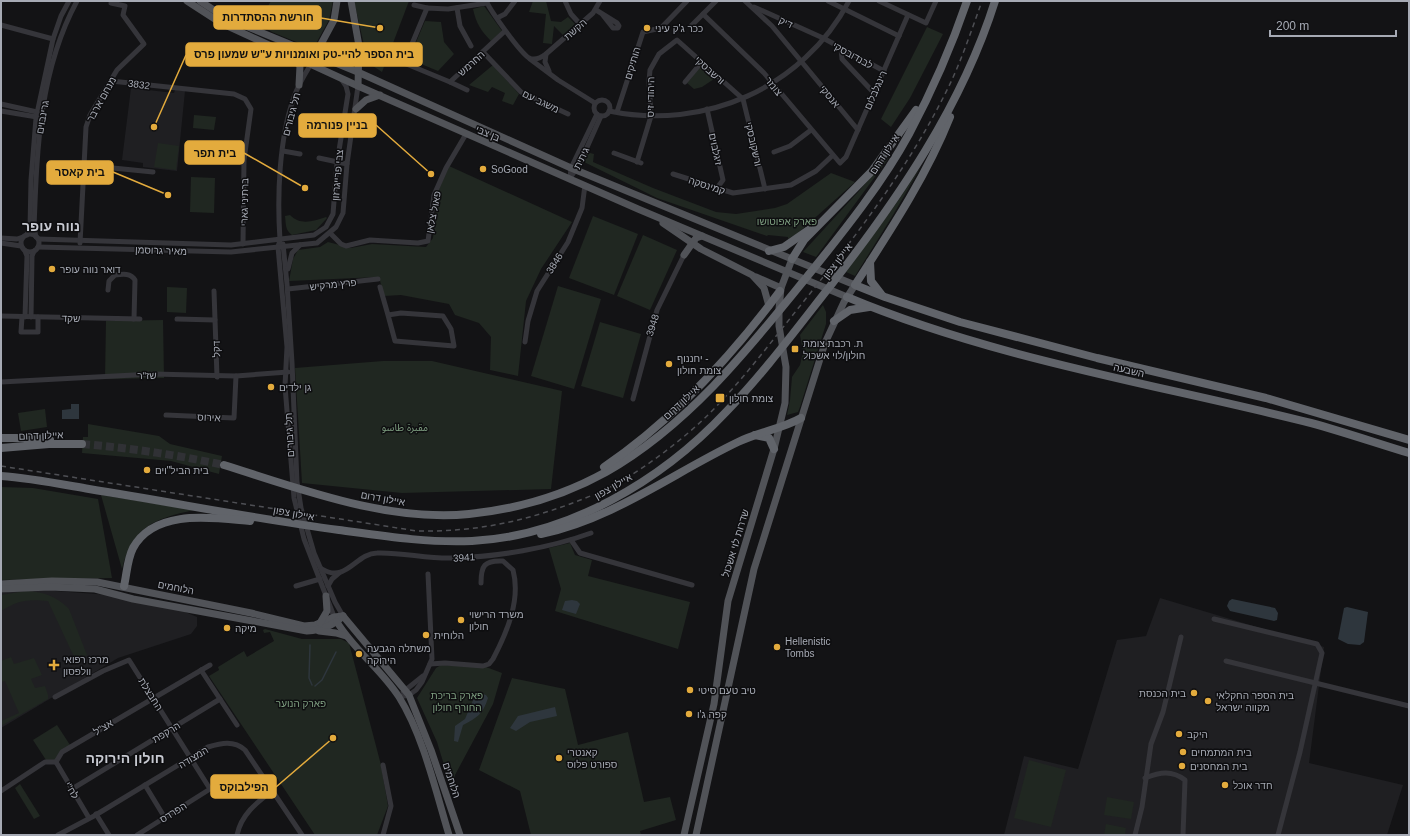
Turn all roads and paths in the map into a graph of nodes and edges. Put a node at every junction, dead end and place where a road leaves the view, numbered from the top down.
1 (69, 1) edge
2 (77, 1) edge
3 (187, 1) edge
4 (200, 1) edge
5 (337, 1) edge
6 (351, 1) edge
7 (515, 1) edge
8 (565, 1) edge
9 (600, 1) edge
10 (687, 1) edge
11 (716, 1) edge
12 (745, 1) edge
13 (828, 1) edge
14 (850, 1) edge
15 (879, 1) edge
16 (936, 1) edge
17 (967, 1) edge
18 (995, 1) edge
19 (487, 2) edge
20 (111, 3) dead end
21 (414, 5) dead end
22 (750, 5) junction
23 (427, 8) junction
24 (457, 8) junction
25 (596, 10) junction
26 (845, 10) junction
27 (602, 14) dead end
28 (703, 14) junction
29 (908, 15) junction
30 (777, 17) junction
31 (497, 18) junction
32 (580, 24) junction
33 (1, 25) edge
34 (691, 26) dead end
35 (772, 26) junction
36 (505, 31) junction
37 (899, 36) junction
38 (823, 38) junction
39 (53, 39) junction
40 (677, 40) joint
41 (471, 46) dead end
42 (841, 48) junction
43 (287, 52) junction
44 (484, 52) junction
45 (546, 54) junction
46 (316, 55) junction
47 (390, 57) dead end
48 (530, 58) junction
49 (802, 62) junction
50 (404, 63) junction
51 (701, 63) junction
52 (311, 64) junction
53 (968, 70) junction
54 (884, 71) junction
55 (360, 73) junction
56 (552, 75) junction
57 (338, 76) junction
58 (111, 81) junction
59 (450, 82) junction
60 (685, 82) dead end
61 (772, 84) junction
62 (299, 85) junction
63 (358, 86) junction
64 (191, 90) joint
65 (467, 90) dead end
66 (874, 93) junction
67 (380, 95) junction
68 (927, 95) junction
69 (743, 99) junction
70 (1, 104) edge
71 (39, 104) junction
72 (595, 104) junction
73 (356, 109) junction
74 (707, 109) junction
75 (29, 110) junction
76 (1, 111) edge
77 (609, 111) junction
78 (37, 112) junction
79 (617, 112) junction
80 (568, 114) dead end
81 (599, 115) junction
82 (42, 116) junction
83 (651, 116) junction
84 (29, 117) junction
85 (36, 118) junction
86 (35, 130) junction
87 (811, 130) junction
88 (858, 130) junction
89 (466, 134) junction
90 (283, 152) junction
91 (774, 152) dead end
92 (614, 153) dead end
93 (300, 154) dead end
94 (833, 155) junction
95 (318, 158) dead end
96 (337, 163) junction
97 (840, 163) joint
98 (83, 164) junction
99 (347, 164) junction
100 (574, 169) junction
101 (153, 172) dead end
102 (673, 174) dead end
103 (570, 178) junction
104 (585, 185) junction
105 (717, 188) junction
106 (765, 189) junction
107 (834, 210) junction
108 (655, 216) junction
109 (330, 233) junction
110 (677, 234) junction
111 (25, 236) junction
112 (702, 236) junction
113 (1, 238) edge
114 (37, 238) junction
115 (280, 240) junction
116 (80, 241) junction
117 (1, 243) edge
118 (692, 243) junction
119 (243, 244) junction
120 (301, 245) junction
121 (284, 246) junction
122 (278, 247) junction
123 (79, 248) junction
124 (23, 249) junction
125 (36, 249) junction
126 (769, 251) junction
127 (684, 255) junction
128 (792, 259) junction
129 (871, 259) junction
130 (786, 270) junction
131 (752, 275) junction
132 (378, 279) dead end
133 (855, 285) junction
134 (288, 286) junction
135 (380, 287) dead end
136 (108, 290) dead end
137 (780, 290) junction
138 (214, 291) dead end
139 (847, 297) junction
140 (885, 297) junction
141 (769, 306) junction
142 (872, 306) junction
143 (388, 315) junction
144 (1, 316) edge
145 (26, 317) junction
146 (38, 317) junction
147 (134, 319) junction
148 (140, 319) dead end
149 (177, 319) dead end
150 (215, 320) junction
151 (834, 321) junction
152 (525, 342) dead end
153 (286, 372) junction
154 (292, 372) junction
155 (236, 376) junction
156 (217, 377) junction
157 (1, 382) edge
158 (632, 399) dead end
159 (166, 415) dead end
160 (801, 418) junction
161 (780, 426) junction
162 (754, 435) junction
163 (1, 438) edge
164 (1409, 440) edge
165 (1, 448) edge
166 (774, 449) junction
167 (1409, 453) edge
168 (224, 465) tunnel mouth
169 (1, 476) edge
170 (294, 481) junction
171 (532, 504) junction
172 (305, 525) junction
173 (591, 534) dead end
174 (307, 540) junction
175 (476, 540) junction
176 (571, 540) junction
177 (322, 569) junction
178 (340, 572) junction
179 (428, 574) dead end
180 (320, 579) junction
181 (481, 583) dead end
182 (1, 584) edge
183 (692, 585) dead end
184 (124, 586) junction
185 (296, 586) dead end
186 (328, 587) junction
187 (1, 589) edge
188 (114, 593) junction
189 (326, 596) junction
190 (343, 616) junction
191 (1214, 619) dead end
192 (336, 620) junction
193 (320, 623) junction
194 (307, 631) junction
195 (347, 637) junction
196 (1182, 637) dead end
197 (1226, 661) dead end
198 (430, 664) junction
199 (210, 665) dead end
200 (201, 670) junction
201 (1315, 684) junction
202 (407, 692) junction
203 (55, 697) dead end
204 (399, 697) junction
205 (153, 698) junction
206 (220, 699) junction
207 (1409, 706) edge
208 (237, 725) dead end
209 (173, 728) junction
210 (191, 758) junction
211 (56, 762) junction
212 (383, 765) dead end
213 (1145, 778) junction
214 (145, 786) junction
215 (72, 789) junction
216 (210, 789) joint
217 (1, 790) edge
218 (272, 791) junction
219 (96, 814) junction
220 (166, 817) junction
221 (88, 818) junction
222 (449, 834) edge
223 (58, 835) edge
224 (109, 835) edge
225 (137, 835) edge
226 (237, 835) edge
227 (302, 835) edge
228 (383, 835) edge
229 (460, 835) edge
230 (684, 835) edge
231 (696, 835) edge
232 (1135, 835) edge
233 (1183, 835) edge
234 (1278, 835) edge

1 - 39 street, גרינבוים
2 - 82 street, גרינבוים
3 - 43 main road, בן צבי
4 - 46 main road, בן צבי
5 - 46 main road
6 - 55 main road
7 - 31 street
8 - 32 street
9 - 25 street, הקשת
10 - 79 street, הותיקים
11 - 28 street
12 - 22 street, דיק
13 - 26 street
14 - 26 street
15 - 29 street
16 - 29 street
17 - 68 highway, איילון דרום
18 - 53 highway, איילון צפון
19 - 24 street
19 - 31 street
20 - 58 street, מנחם ארבר
21 - 23 street
22 - 30 street, דיק
22 - 35 street, דיק
23 - 24 street
23 - 50 street
24 - 41 street
25 - 27 street
25 - 32 street, הקשת
26 - 37 street
26 - 38 street
28 - 34 street
28 - 61 street, צונזר
29 - 37 street, רינגלבלום
30 - 35 street
30 - 38 street, דיק
31 - 36 street
32 - 45 street, הקשת
33 - 39 street
35 - 49 street, דיק
36 - 44 street, החרמש
36 - 48 street
37 - 54 street, רינגלבלום
38 - 42 street, לבנדובסקי
38 - 49 street
39 - 71 street, גרינבוים
40 - 51 street, ורשבסקי
40 - 83 street, היהודי זיס
42 - 54 street, לבנדובסקי
42 - 66 street
43 - 52 main road, בן צבי
43 - 62 main road
44 - 59 street, החרמש
44 - 80 street, משגב עם
45 - 48 street, הקשת
45 - 56 street
46 - 52 main road
46 - 55 main road, בן צבי
47 - 50 street
48 - 56 street
49 - 61 street
49 - 88 street, אנסקי
50 - 59 street
51 - 60 street
51 - 69 street, ורשבסקי
52 - 57 main road, בן צבי
52 - 62 street, תל גיבורים
53 - 129 highway
53 - 175 highway, איילון צפון
54 - 66 street, רינגלבלום
55 - 63 main road
55 - 100 main road, בן צבי
56 - 72 street
57 - 63 main road, בן צבי
57 - 96 street, צבי פרייגרזון
58 - 64 street, 3832
58 - 98 street, מנחם ארבר
59 - 65 street, החרמש
61 - 69 street
61 - 87 street, צונזר
62 - 90 street, תל גיבורים
63 - 67 main road, בן צבי
63 - 73 street, צבי פרייגרזון
64 - 119 street, ברתיני גארי
66 - 88 street, רינגלבלום
67 - 73 main road
67 - 89 main road, בן צבי
68 - 107 highway
68 - 171 highway, איילון דרום
69 - 74 street
69 - 106 street, ורשקובסקי
70 - 75 street
71 - 75 street
71 - 78 street, גרינבוים
72 - 77 street
72 - 81 street
73 - 99 street, צבי פרייגרזון
74 - 83 street
74 - 105 street, זיגלבוים
75 - 78 street
76 - 84 street
77 - 79 street
77 - 81 street
78 - 82 street
78 - 85 street, גרינבוים
79 - 83 street
81 - 100 street, גיתית
82 - 85 street
82 - 114 street, גרינבוים
83 - 92 street, היהודי זיס
84 - 85 street
84 - 86 street
85 - 86 street, גרינבוים
86 - 111 street, גרינבוים
87 - 91 street
87 - 94 street, צונזר
88 - 97 street, רינגלבלום
89 - 103 main road, בן צבי
89 - 109 street, פאול צלאן
90 - 93 street
90 - 115 street, תל גיבורים
94 - 97 street, צונזר
94 - 106 street, קמינסקה
95 - 96 street
96 - 99 street
96 - 115 street, צבי פרייגרזון
98 - 101 street
98 - 116 street, מנחם ארבר
99 - 109 street, צבי פרייגרזון
100 - 103 street, גיתית
100 - 126 main road, בן צבי
102 - 105 street, קמינסקה
103 - 104 main road, בן צבי
104 - 108 main road, בן צבי
104 - 152 street, 3846
105 - 106 street, קמינסקה
107 - 126 highway
107 - 128 highway
108 - 110 main road
108 - 112 main road, בן צבי
109 - 120 street, צבי פרייגרזון
110 - 118 main road
110 - 127 main road
111 - 113 street
111 - 114 street, מאיר גרוסמן
111 - 124 street, גרינבוים
112 - 118 main road
112 - 130 main road, בן צבי
114 - 116 street, מאיר גרוסמן
114 - 125 street, גרינבוים
115 - 119 street, מאיר גרוסמן
115 - 121 street, תל גיבורים
115 - 122 street, תל גיבורים
116 - 119 street, מאיר גרוסמן
116 - 123 street, מנחם ארבר
117 - 124 street
118 - 127 main road
118 - 131 main road
120 - 121 street, צבי פרייגרזון
120 - 134 street
121 - 122 street, מאיר גרוסמן
121 - 134 street, תל גיבורים
122 - 123 street, מאיר גרוסמן
122 - 153 street, תל גיבורים
123 - 125 street, מאיר גרוסמן
124 - 125 street, מאיר גרוסמן
124 - 145 street
125 - 145 street
126 - 128 main road, בן צבי
127 - 158 street, 3948
128 - 130 main road, שדרות לוי אשכול
128 - 133 main road, בן צבי
129 - 133 highway
129 - 140 highway
130 - 137 main road, שדרות לוי אשכול
130 - 139 main road, בן צבי
131 - 137 main road
131 - 141 main road
132 - 134 street, פרץ מרקיש
133 - 139 main road
133 - 140 highway, השבעה
134 - 154 street, תל גיבורים
135 - 143 street
136 - 147 street
137 - 141 highway
137 - 161 main road, שדרות לוי אשכול
138 - 150 street, דקל
139 - 142 highway, השבעה
139 - 151 main road
140 - 164 highway, השבעה
141 - 171 highway
142 - 151 highway
142 - 167 highway, השבעה
143 - 143 street
144 - 145 street, שקד
145 - 146 street, שקד
145 - 146 street
146 - 147 street, שקד
147 - 148 street, שקד
149 - 150 street
150 - 156 street, דקל
151 - 160 main road
153 - 154 street, שז"ר
153 - 155 street, שז"ר
153 - 170 street, תל גיבורים
154 - 170 street, תל גיבורים
155 - 156 street, שז"ר
155 - 159 street, אירוס
156 - 157 street, שז"ר
160 - 161 highway
160 - 231 main road
161 - 162 highway
161 - 166 main road, שדרות לוי אשכול
162 - 166 highway
162 - 175 highway
163 - 165 highway, איילון דרום
166 - 230 main road, שדרות לוי אשכול
168 - 171 highway, איילון דרום
169 - 172 highway, איילון צפון
170 - 174 street, תל גיבורים
172 - 175 highway, איילון צפון
172 - 184 highway
173 - 176 street, 3941
174 - 177 street, תל גיבורים
174 - 180 street, תל גיבורים
176 - 178 street, 3941
176 - 183 street
177 - 178 street
177 - 186 street, תל גיבורים
178 - 186 street, 3941
179 - 198 street
180 - 185 street
180 - 189 street, תל גיבורים
181 - 198 street
182 - 184 main road, הלוחמים
184 - 188 main road
184 - 193 main road, הלוחמים
186 - 190 street, תל גיבורים
187 - 188 main road, הלוחמים
188 - 194 main road, הלוחמים
189 - 192 street, תל גיבורים
189 - 193 main road
190 - 192 main road, הלוחמים
190 - 202 main road, הלוחמים
191 - 201 street
192 - 193 main road, הלוחמים
192 - 194 main road, הלוחמים
192 - 195 main road, הלוחמים
194 - 195 main road
195 - 204 main road, הלוחמים
196 - 213 street
197 - 201 street
198 - 202 street
199 - 200 street, אצ"ל
200 - 205 street, אצ"ל
200 - 206 street
201 - 207 street
201 - 234 street
202 - 204 street
202 - 229 main road, הלוחמים
203 - 205 street, החבצלת
204 - 222 main road, הלוחמים
205 - 209 street, החבצלת
205 - 211 street, אצ"ל
206 - 208 street
206 - 209 street, הרקפת
209 - 210 street, החבצלת
209 - 215 street, הרקפת
210 - 214 street, המצודה
210 - 216 street, החבצלת
210 - 218 street, המצודה
211 - 215 street, לח"י
211 - 217 street
212 - 228 street
213 - 232 street
213 - 233 street
214 - 219 street, המצודה
214 - 220 street
215 - 221 street, לח"י
216 - 220 street, הפרדס
218 - 226 street
218 - 227 street, המצודה
219 - 221 street, המצודה
219 - 224 street
220 - 225 street, הפרדס
221 - 223 street, המצודה

